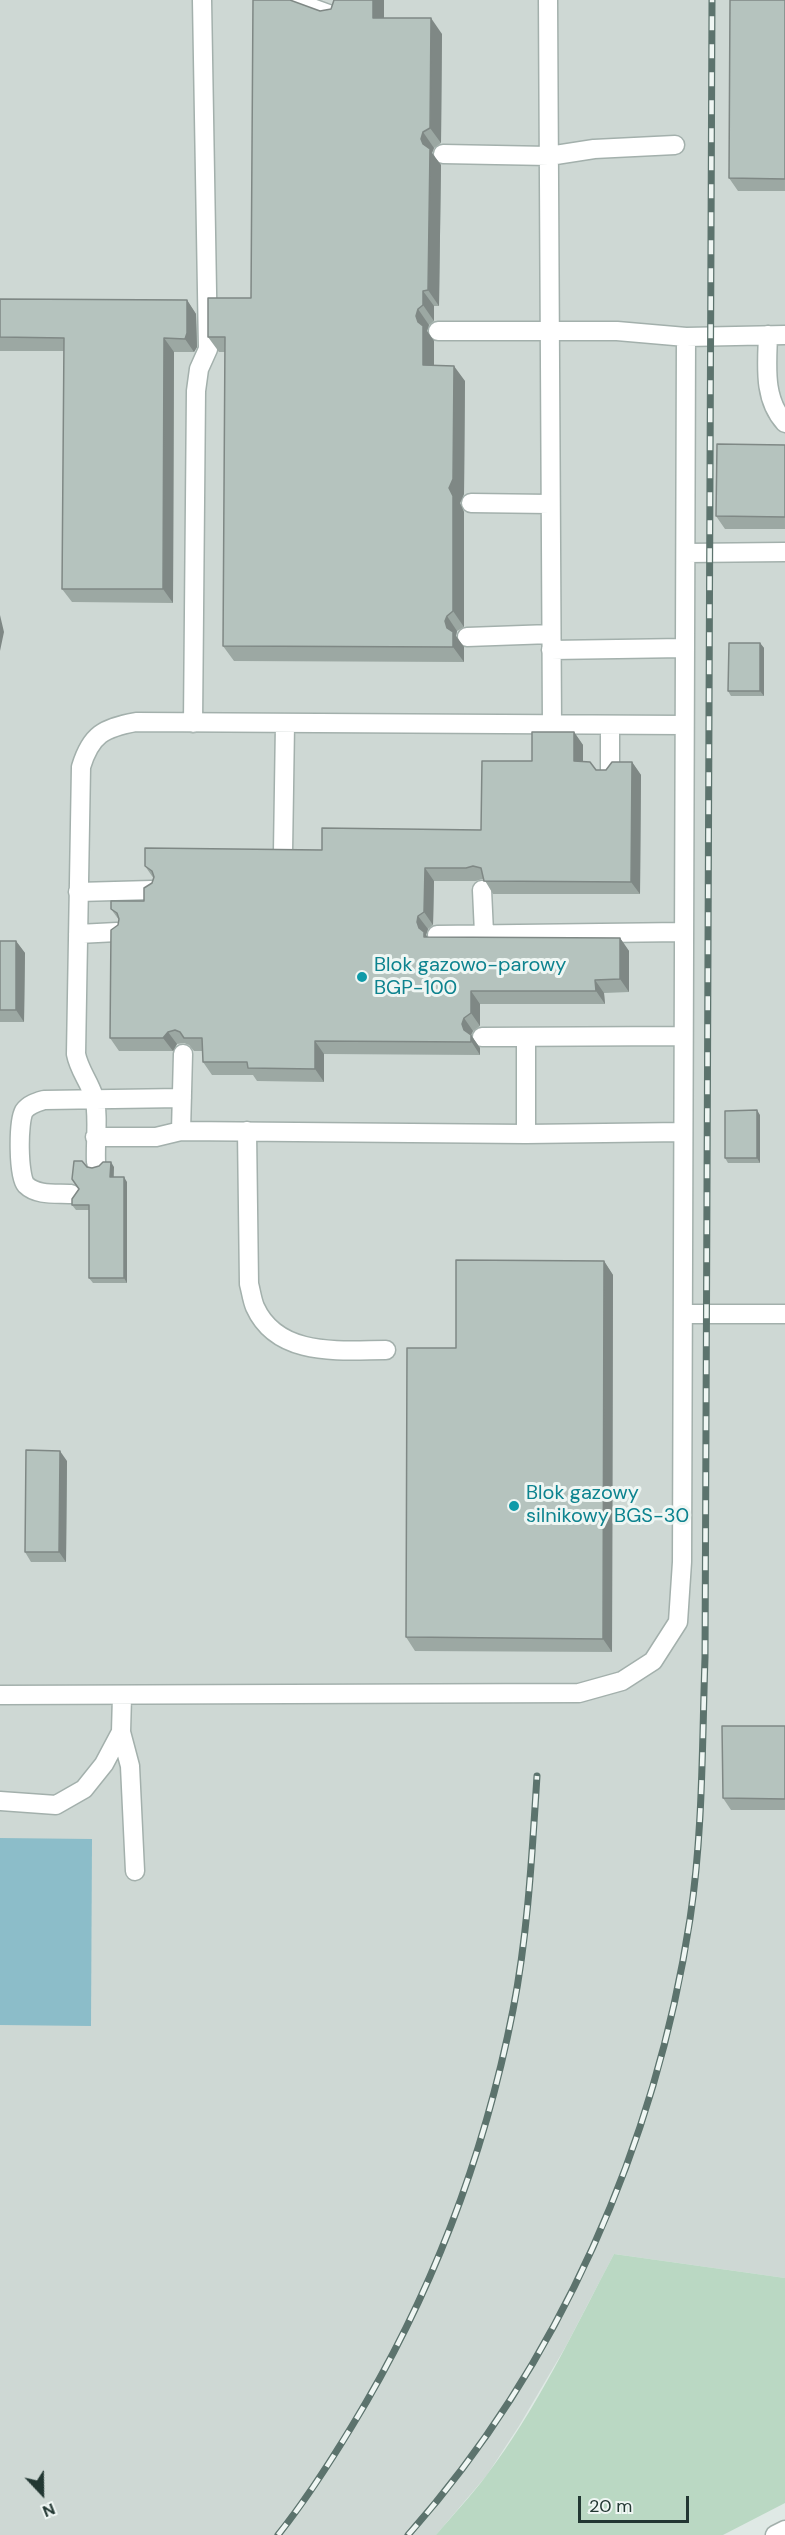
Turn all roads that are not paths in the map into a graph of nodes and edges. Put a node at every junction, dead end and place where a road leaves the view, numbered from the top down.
1 (202, 0) edge
2 (290, 0) edge
3 (548, 0) edge
4 (334, 16) edge
5 (675, 145) dead end
6 (443, 154) dead end
7 (549, 156) junction
8 (438, 331) dead end
9 (550, 332) junction
10 (776, 335) edge
11 (686, 337) junction
12 (785, 423) edge
13 (471, 503) dead end
14 (550, 504) junction
15 (785, 552) edge
16 (686, 553) junction
17 (467, 637) dead end
18 (551, 642) junction
19 (684, 648) junction
20 (193, 723) junction
21 (285, 724) junction
22 (552, 725) junction
23 (610, 725) junction
24 (683, 725) junction
25 (610, 773) edge
26 (283, 852) edge
27 (152, 890) edge
28 (482, 890) edge
29 (78, 892) junction
30 (117, 932) edge
31 (683, 932) junction
32 (484, 933) junction
33 (78, 934) junction
34 (437, 934) dead end
35 (683, 1036) junction
36 (482, 1037) dead end
37 (526, 1038) junction
38 (183, 1054) edge
39 (182, 1098) junction
40 (95, 1099) junction
41 (181, 1131) junction
42 (247, 1131) junction
43 (683, 1132) junction
44 (526, 1134) junction
45 (95, 1137) junction
46 (96, 1162) dead end
47 (71, 1194) dead end
48 (683, 1314) junction
49 (785, 1314) edge
50 (387, 1350) dead end
51 (0, 1695) edge
52 (122, 1696) junction
53 (121, 1732) junction
54 (0, 1801) edge
55 (135, 1871) dead end
56 (785, 2530) edge
57 (775, 2535) edge

1 - 20 street
2 - 4 street
3 - 7 street
5 - 7 street
6 - 7 street
7 - 9 street
8 - 9 street
9 - 11 street
9 - 14 street
10 - 11 street
10 - 12 street
11 - 16 street
13 - 14 street
14 - 18 street
15 - 16 street
16 - 19 street
17 - 18 street
18 - 19 street
18 - 22 street
19 - 24 street
20 - 21 street
20 - 29 street
21 - 22 street
21 - 26 street
22 - 23 street
23 - 24 street
23 - 25 street
24 - 31 street
27 - 29 street
28 - 32 street
29 - 33 street
30 - 33 street
31 - 32 street
31 - 35 street
32 - 34 street
33 - 40 street
35 - 37 street
35 - 43 street
36 - 37 street
37 - 44 street
38 - 39 street
39 - 40 street
39 - 41 street
40 - 45 street
40 - 47 street
41 - 42 street
41 - 45 street
42 - 44 street
42 - 50 street
43 - 44 street
43 - 48 street
45 - 46 street
48 - 49 street
48 - 52 street
51 - 52 street
52 - 53 street
53 - 54 street
53 - 55 street
56 - 57 street

